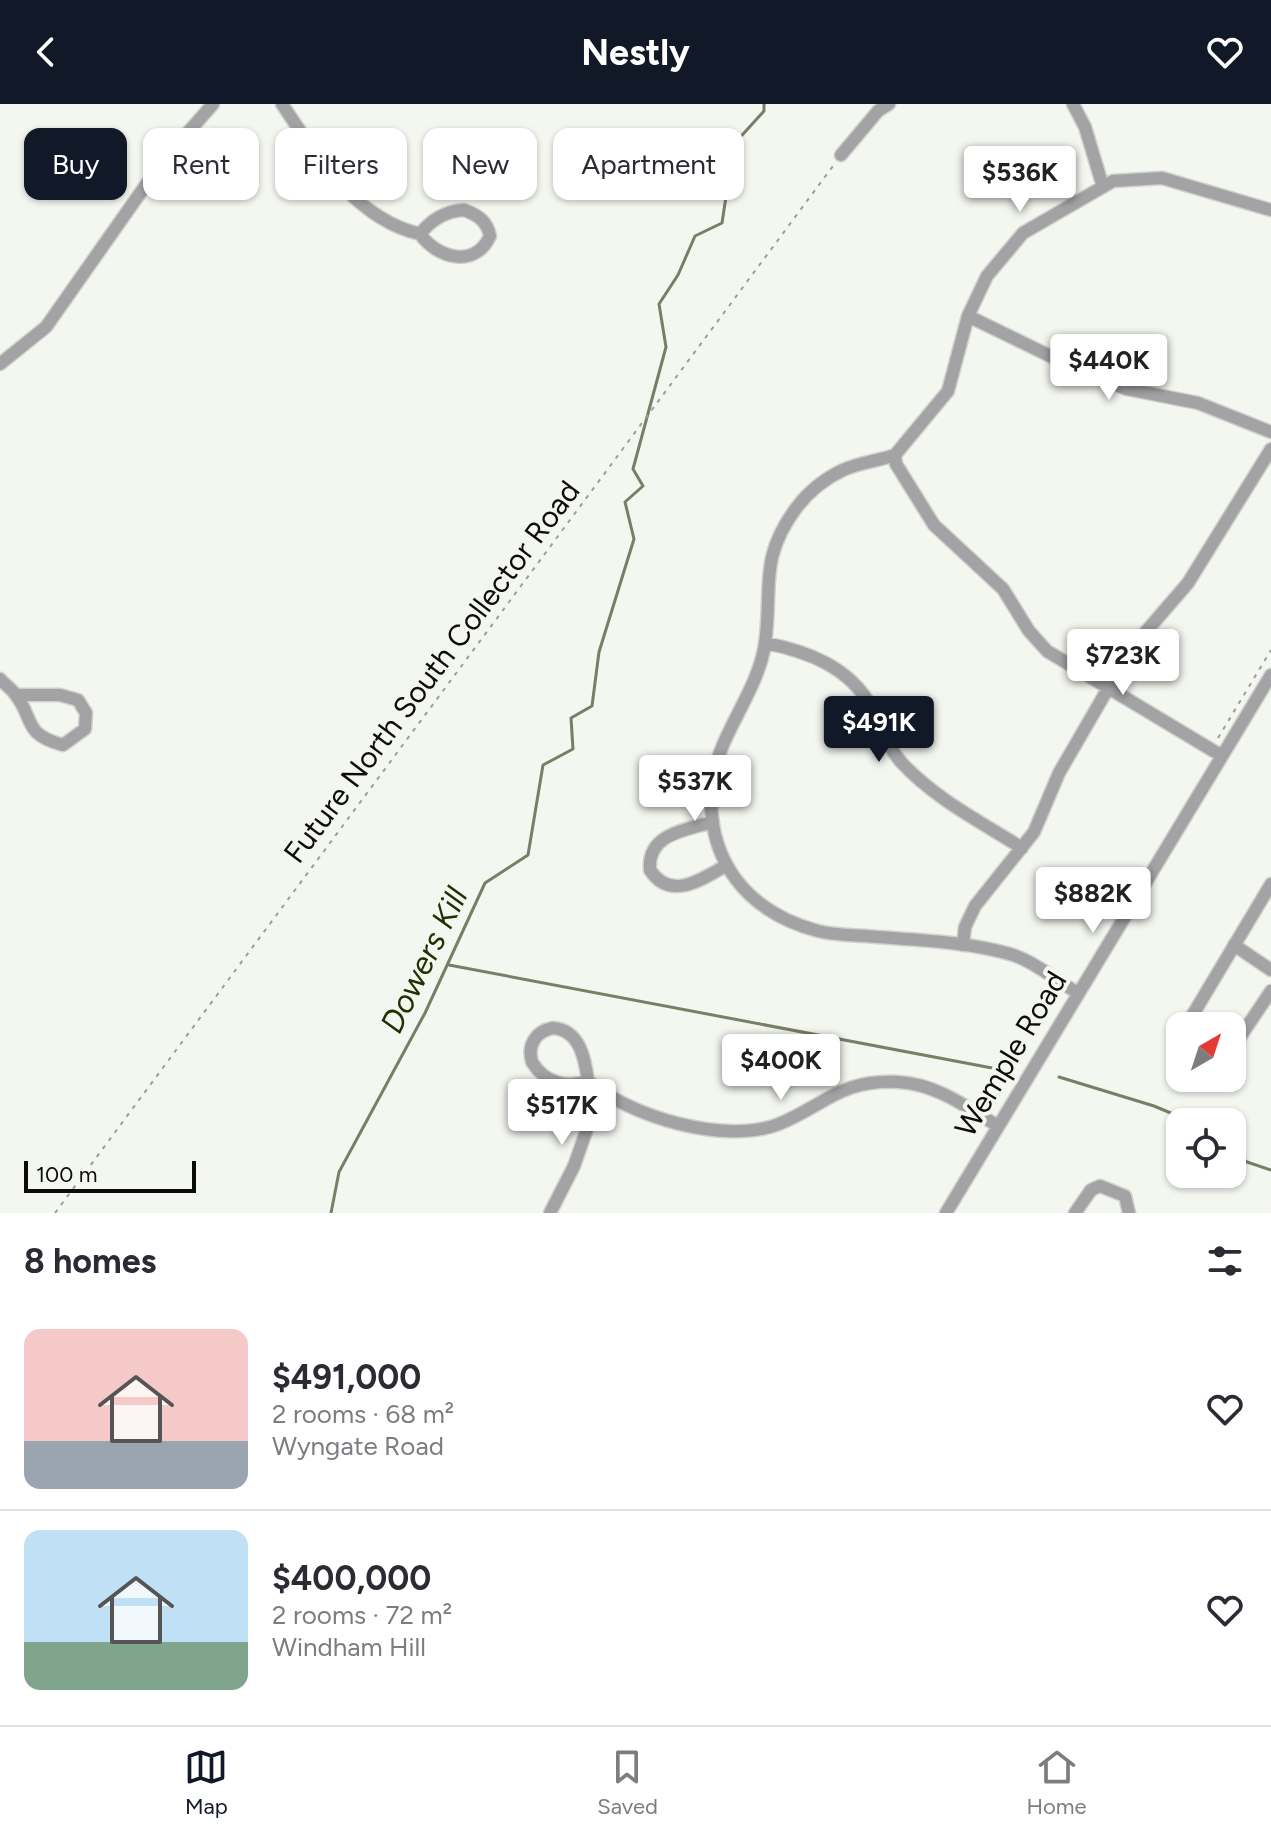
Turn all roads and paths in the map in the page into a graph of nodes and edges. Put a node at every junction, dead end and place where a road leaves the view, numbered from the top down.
1 (213, 104) edge
2 (282, 104) edge
3 (889, 104) edge
4 (1073, 104) edge
5 (841, 155) joint
6 (1103, 187) junction
7 (1271, 210) edge
8 (420, 234) junction
9 (968, 316) junction
10 (0, 364) edge
11 (1271, 432) edge
12 (1271, 449) edge
13 (895, 455) junction
14 (765, 643) junction
15 (1271, 675) edge
16 (0, 679) edge
17 (1108, 687) junction
18 (16, 695) junction
19 (1222, 756) junction
20 (713, 822) junction
21 (1022, 848) junction
22 (725, 866) junction
23 (1271, 884) edge
24 (963, 945) junction
25 (1234, 945) junction
26 (1271, 970) edge
27 (1271, 991) edge
28 (1078, 993) junction
29 (1194, 1012) edge
30 (1246, 1028) edge
31 (588, 1081) junction
32 (600, 1092) junction
33 (998, 1126) junction
34 (55, 1213) edge
35 (550, 1213) edge
36 (946, 1213) edge
37 (1075, 1213) edge
38 (1129, 1213) edge

1 - 10 street
2 - 8 street
3 - 5 street
4 - 6 street
5 - 34 path, Future North South Collector Road
6 - 7 street
6 - 9 street
8 - 8 street
9 - 11 street
9 - 13 street
12 - 17 street
13 - 14 street
13 - 17 street
14 - 20 street
14 - 21 street
15 - 19 street, Wemple Road
16 - 18 street
17 - 19 street
17 - 21 street
18 - 18 street
19 - 28 street, Wemple Road
20 - 22 street
20 - 22 street
21 - 24 street
22 - 24 street
23 - 25 street
24 - 28 street
25 - 26 street
25 - 29 street
27 - 30 street
28 - 33 street, Wemple Road
31 - 31 street
31 - 32 street
32 - 33 street
32 - 35 street
33 - 36 street, Wemple Road
37 - 38 street

